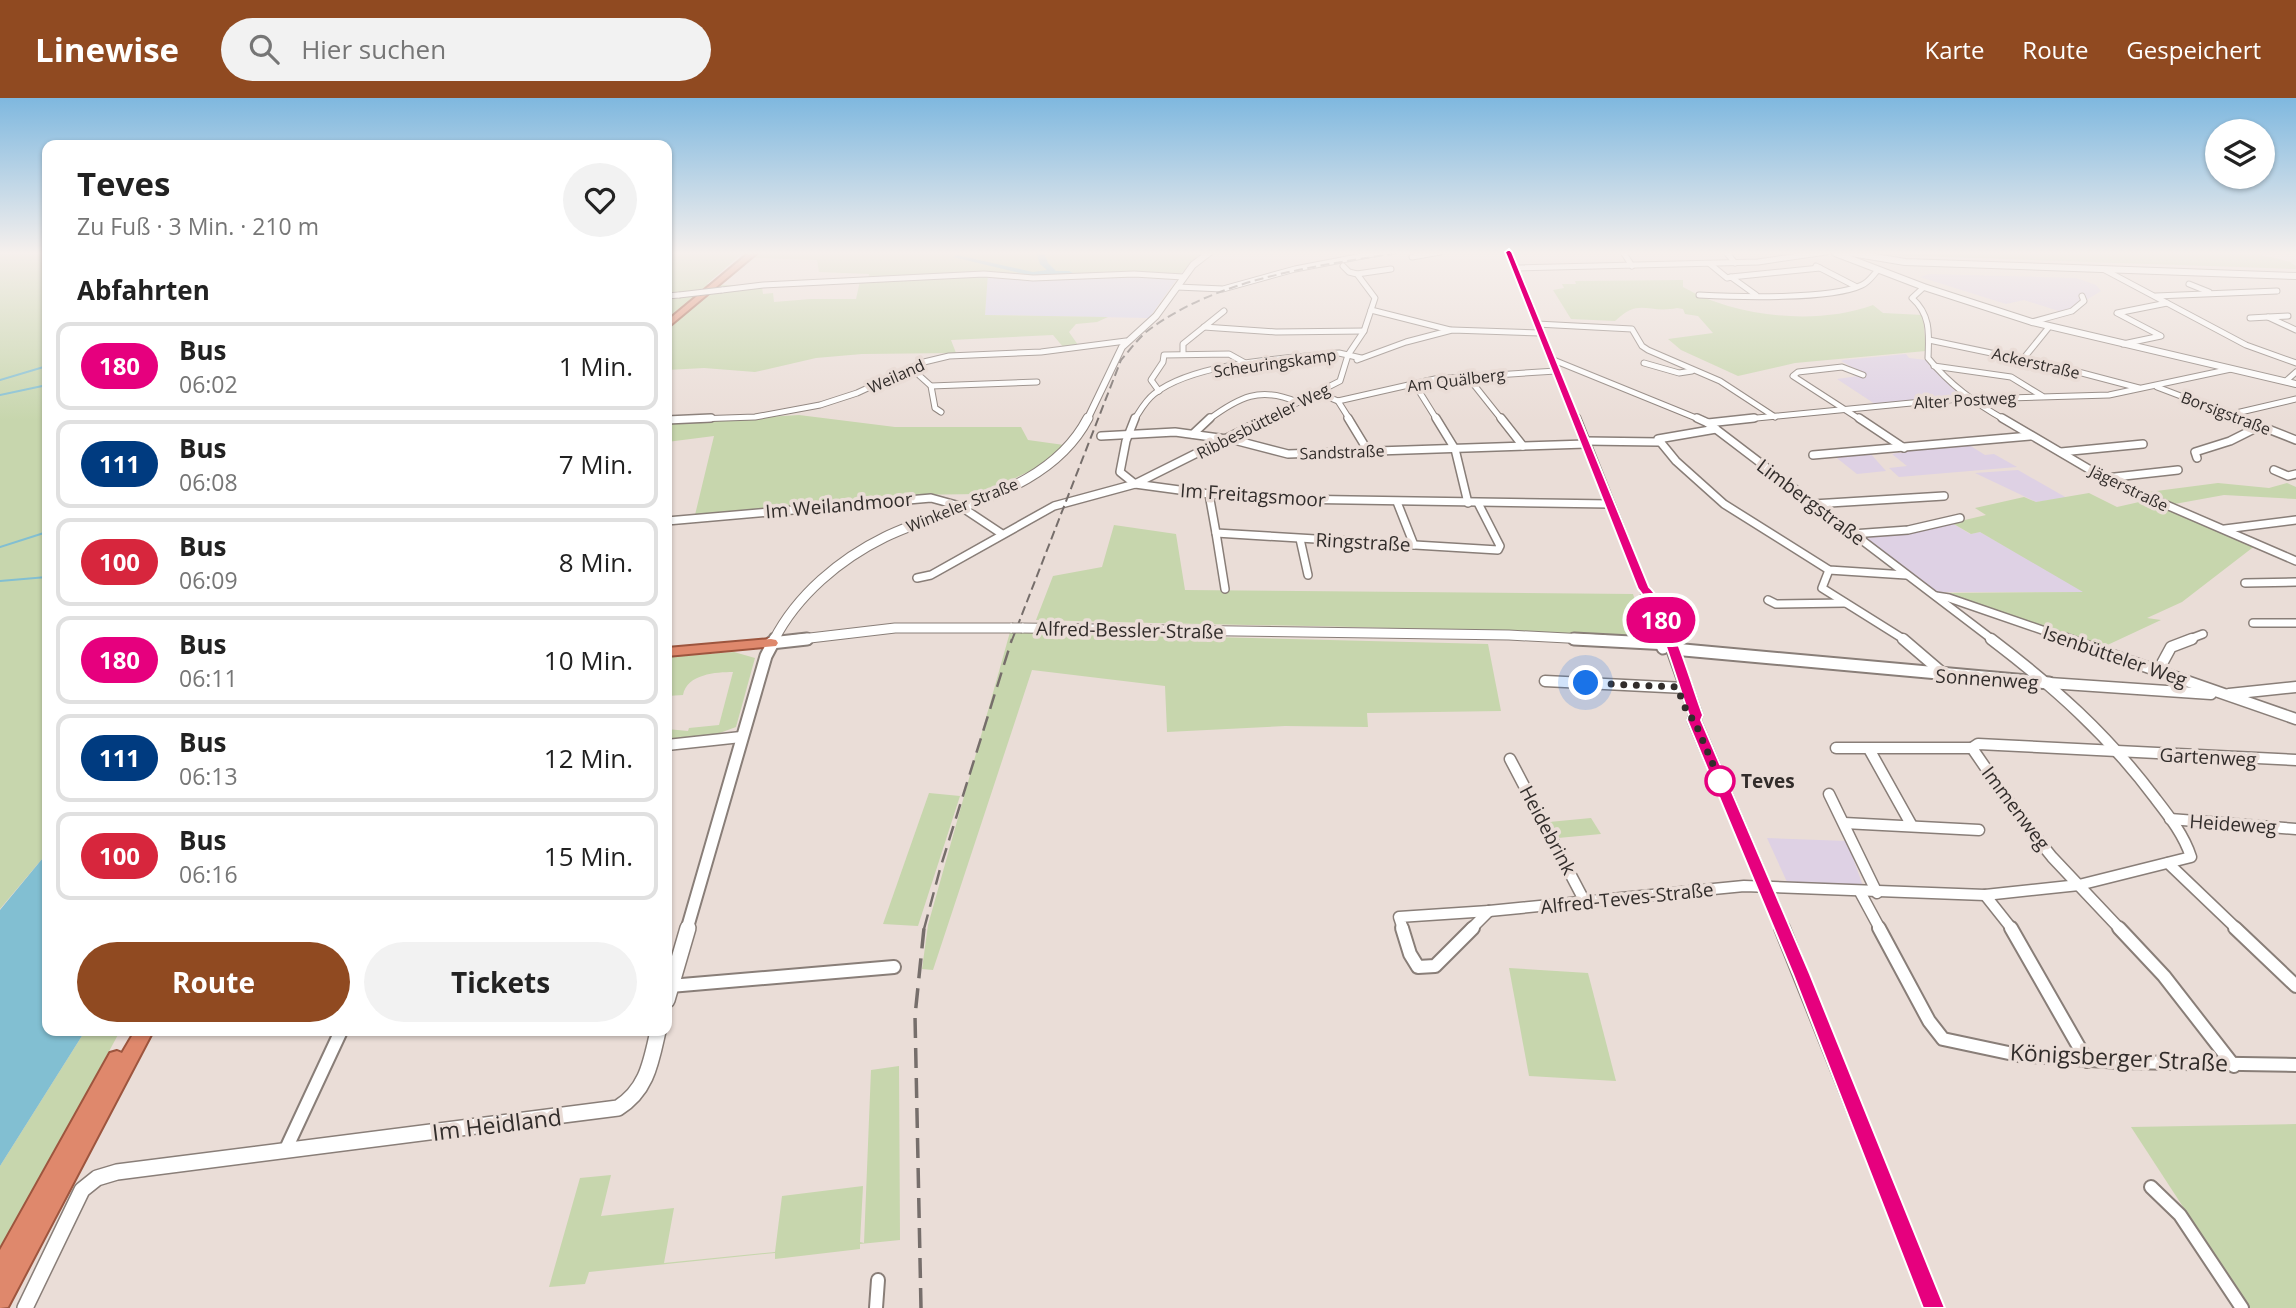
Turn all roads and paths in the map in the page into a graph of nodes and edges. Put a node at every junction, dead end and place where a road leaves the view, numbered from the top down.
1 (1162, 308) edge
2 (1531, 308) edge
3 (1921, 308) edge
4 (1990, 308) edge
5 (2074, 308) edge
6 (2140, 308) edge
7 (2177, 308) edge
8 (1371, 310) joint
9 (1224, 311) dead end
10 (2288, 316) dead end
11 (2268, 317) junction
12 (2250, 318) dead end
13 (2032, 322) junction
14 (1537, 324) junction
15 (1204, 327) junction
16 (2049, 327) junction
17 (1452, 330) junction
18 (2296, 330) edge
19 (1364, 331) junction
20 (1540, 333) junction
21 (1929, 340) junction
22 (1126, 341) junction
23 (2123, 344) junction
24 (1349, 353) junction
25 (1183, 354) junction
26 (1361, 358) junction
27 (1551, 359) junction
28 (2023, 359) junction
29 (1644, 363) dead end
30 (2296, 363) edge
31 (1247, 364) junction
32 (1934, 366) junction
33 (1346, 367) junction
34 (911, 368) junction
35 (2224, 369) junction
36 (1694, 370) junction
37 (1556, 371) junction
38 (2296, 372) edge
39 (1863, 375) dead end
40 (1467, 376) junction
41 (1037, 382) dead end
42 (2286, 382) junction
43 (1414, 383) junction
44 (2296, 384) edge
45 (931, 386) junction
46 (2156, 386) junction
47 (2143, 389) junction
48 (1159, 391) junction
49 (1318, 393) junction
50 (2042, 396) junction
51 (1969, 399) junction
52 (2296, 399) edge
53 (1338, 401) junction
54 (1297, 402) junction
55 (1846, 410) junction
56 (942, 412) dead end
57 (2230, 415) junction
58 (1775, 416) junction
59 (672, 420) edge
60 (1708, 423) junction
61 (2260, 426) junction
62 (1716, 429) junction
63 (1130, 434) junction
64 (1193, 434) junction
65 (1101, 436) dead end
66 (2030, 436) junction
67 (1227, 439) junction
68 (2296, 440) edge
69 (1588, 442) junction
70 (1659, 442) junction
71 (2143, 444) dead end
72 (1523, 446) junction
73 (1904, 448) junction
74 (1455, 449) junction
75 (1368, 451) junction
76 (2059, 452) junction
77 (1813, 455) dead end
78 (2197, 457) dead end
79 (2178, 470) dead end
80 (2274, 470) dead end
81 (2296, 474) edge
82 (2104, 478) junction
83 (1135, 484) junction
84 (1209, 494) junction
85 (1944, 496) dead end
86 (1397, 502) junction
87 (1468, 503) junction
88 (1478, 503) junction
89 (1610, 504) junction
90 (1814, 504) junction
91 (961, 507) junction
92 (1960, 518) dead end
93 (2296, 520) edge
94 (672, 521) edge
95 (2222, 529) junction
96 (1216, 533) junction
97 (1002, 534) junction
98 (1852, 534) junction
99 (1300, 539) junction
100 (1413, 545) junction
101 (2296, 561) edge
102 (1829, 570) junction
103 (1308, 575) dead end
104 (1906, 575) junction
105 (917, 578) dead end
106 (2296, 582) edge
107 (2245, 583) dead end
108 (1225, 589) dead end
109 (1934, 596) junction
110 (1768, 600) dead end
111 (1847, 603) junction
112 (2296, 623) edge
113 (2253, 624) dead end
114 (2203, 634) dead end
115 (771, 643) junction
116 (1669, 647) junction
117 (672, 652) edge
118 (2158, 671) junction
119 (1946, 676) junction
120 (1545, 681) dead end
121 (2049, 683) junction
122 (2296, 687) edge
123 (1681, 688) junction
124 (2225, 695) junction
125 (2296, 719) edge
126 (741, 737) junction
127 (672, 744) edge
128 (1836, 748) dead end
129 (1972, 748) junction
130 (1869, 749) junction
131 (2120, 753) junction
132 (1510, 759) dead end
133 (2296, 760) edge
134 (1829, 794) dead end
135 (2170, 819) junction
136 (1844, 823) junction
137 (1912, 825) junction
138 (2296, 829) edge
139 (1979, 830) dead end
140 (2168, 863) junction
141 (2079, 885) junction
142 (1766, 888) junction
143 (1860, 892) junction
144 (1877, 893) junction
145 (1985, 895) junction
146 (1585, 902) junction
147 (1489, 911) junction
148 (894, 967) dead end
149 (2291, 976) edge
150 (672, 979) edge
151 (672, 986) edge
152 (2296, 986) edge
153 (130, 1036) edge
154 (141, 1036) edge
155 (339, 1036) edge
156 (657, 1036) edge
157 (2087, 1061) junction
158 (2296, 1065) edge
159 (2234, 1066) junction
160 (285, 1151) junction
161 (2151, 1187) dead end
162 (0, 1272) edge
163 (878, 1280) dead end
164 (0, 1299) edge
165 (25, 1308) edge
166 (876, 1308) edge
167 (1934, 1308) edge
168 (2242, 1308) edge

1 - 22 street, Winkeler Straße
2 - 14 street
3 - 21 street
4 - 13 street
5 - 13 street
6 - 23 street
7 - 30 street
8 - 17 street
8 - 19 street, Ribbesbütteler Weg
9 - 15 street
10 - 11 street
11 - 12 street
11 - 18 street
13 - 16 street
14 - 20 street
14 - 36 street
15 - 19 street
15 - 25 street
16 - 23 street
16 - 28 street
17 - 20 street
17 - 26 street
19 - 24 street, Ribbesbütteler Weg
20 - 27 street
21 - 28 street, Ackerstraße
21 - 32 street
22 - 34 street, Weiland
22 - 91 street, Winkeler Straße
23 - 35 street
24 - 26 street, Scheuringskamp
24 - 31 street, Scheuringskamp
24 - 33 street, Ribbesbütteler Weg
25 - 31 street
25 - 48 street
26 - 33 street
27 - 37 street
27 - 60 street, Limbergstraße
28 - 47 street, Ackerstraße
29 - 36 street
31 - 48 street, Scheuringskamp
32 - 50 street
32 - 51 street, Jägerstraße
33 - 49 street, Ribbesbütteler Weg
34 - 45 street
34 - 59 street, Weiland
35 - 42 street
35 - 46 street, Alter Postweg
36 - 58 street
37 - 40 street, Am Quälberg
37 - 69 street
38 - 42 street
39 - 55 street
40 - 43 street, Am Quälberg
40 - 72 street
41 - 45 street
42 - 44 street
43 - 53 street, Am Quälberg
43 - 74 street
45 - 56 street
46 - 47 street, Alter Postweg
46 - 57 street, Borsigstraße
47 - 50 street, Alter Postweg
48 - 63 street
49 - 53 street
49 - 54 street, Ribbesbütteler Weg
50 - 51 street, Alter Postweg
51 - 55 street, Alter Postweg
51 - 66 street, Jägerstraße
52 - 57 street
53 - 75 street
54 - 64 street
54 - 67 street, Ribbesbütteler Weg
55 - 58 street, Alter Postweg
55 - 73 street
57 - 61 street, Borsigstraße
58 - 60 street, Alter Postweg
60 - 62 street, Limbergstraße
61 - 68 street, Borsigstraße
61 - 78 street
62 - 70 street, Sandstraße
62 - 90 street, Limbergstraße
63 - 64 street, Sandstraße
63 - 65 street, Sandstraße
63 - 83 street
64 - 67 street, Sandstraße
66 - 73 street
66 - 76 street, Jägerstraße
67 - 75 street, Sandstraße
67 - 83 street, Ribbesbütteler Weg
69 - 70 street, Sandstraße
69 - 72 street, Sandstraße
69 - 89 street
70 - 102 street
71 - 76 street
72 - 74 street, Sandstraße
73 - 77 street
74 - 75 street, Sandstraße
74 - 87 street
76 - 82 street, Jägerstraße
79 - 82 street
80 - 81 street
82 - 95 street, Jägerstraße
83 - 84 street, Im Freitagsmoor
83 - 97 street, Im Freitagsmoor
84 - 86 street, Im Freitagsmoor
84 - 96 street
85 - 90 street
86 - 87 street, Im Freitagsmoor
86 - 100 street
87 - 88 street, Im Freitagsmoor
88 - 89 street, Im Freitagsmoor
88 - 100 street, Ringstraße
89 - 116 street
90 - 98 street, Limbergstraße
91 - 94 street, Im Weilandmoor
91 - 97 street, Im Weilandmoor
91 - 115 street, Winkeler Straße
92 - 98 street
93 - 95 street
95 - 101 street, Jägerstraße
96 - 99 street, Ringstraße
96 - 108 street
97 - 105 street, Im Freitagsmoor
98 - 104 street, Limbergstraße
99 - 100 street, Ringstraße
99 - 103 street
102 - 104 street
102 - 111 street
104 - 109 street, Limbergstraße
106 - 107 street
109 - 118 street, Isenbütteler Weg
109 - 121 street, Limbergstraße
110 - 111 street
111 - 119 street
112 - 113 street
114 - 118 street
115 - 116 street, Alfred-Bessler-Straße
115 - 117 highway
115 - 126 street
116 - 119 street, Sonnenweg
116 - 123 street
118 - 124 street, Isenbütteler Weg
119 - 121 street, Sonnenweg
120 - 123 street
121 - 124 street, Sonnenweg
121 - 131 street, Limbergstraße
122 - 124 street, Sonnenweg
123 - 142 street
124 - 125 street, Isenbütteler Weg
126 - 127 street
126 - 150 street
128 - 130 street
129 - 130 street
129 - 131 street, Immenweg
129 - 141 street, Immenweg
130 - 137 street
131 - 133 street, Gartenweg
131 - 135 street, Limbergstraße
132 - 146 street, Heidebrink
134 - 136 street
135 - 138 street, Heideweg
135 - 140 street, Limbergstraße
136 - 137 street
136 - 144 street
137 - 139 street
140 - 141 street, Alfred-Teves-Straße
140 - 149 street
141 - 145 street, Alfred-Teves-Straße
141 - 159 street, Immenweg
142 - 143 street, Alfred-Teves-Straße
142 - 146 street, Alfred-Teves-Straße
142 - 167 street
143 - 144 street, Alfred-Teves-Straße
143 - 157 street, Königsberger Straße
144 - 145 street, Alfred-Teves-Straße
145 - 157 street
146 - 147 street, Alfred-Teves-Straße
147 - 147 street, Alfred-Teves-Straße
148 - 151 street
149 - 152 street
153 - 162 highway
154 - 164 highway
155 - 160 street
156 - 160 street, Im Heidland
157 - 159 street, Königsberger Straße
158 - 159 street, Königsberger Straße
160 - 165 street, Im Heidland
161 - 168 street
163 - 166 street

